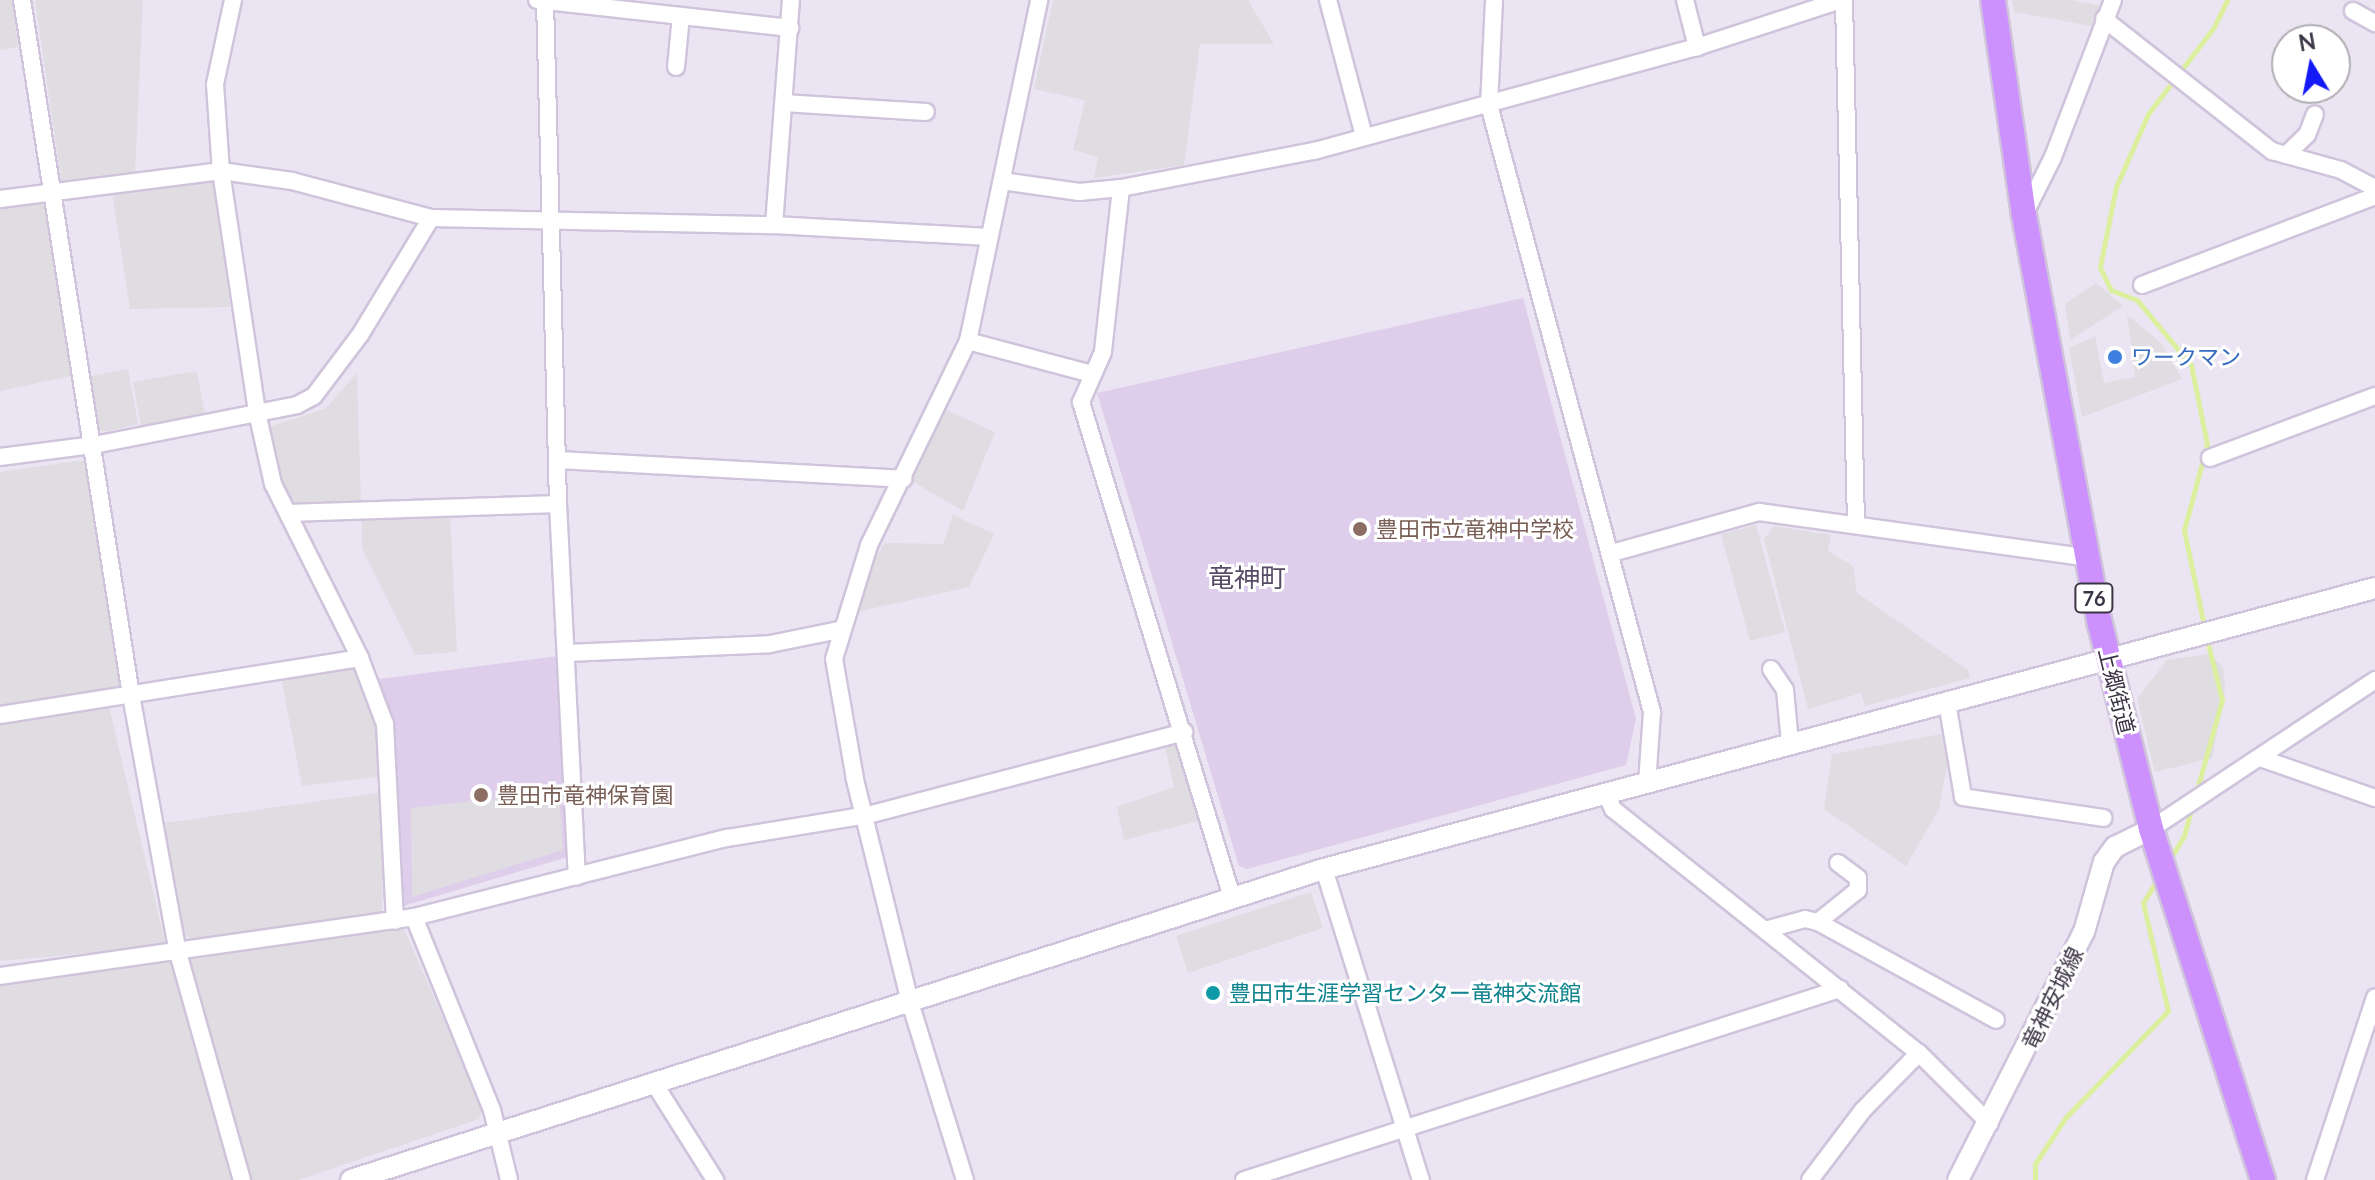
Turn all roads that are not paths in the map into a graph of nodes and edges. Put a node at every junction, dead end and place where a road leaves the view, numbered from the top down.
1 (22, 0) edge
2 (233, 0) edge
3 (536, 0) edge
4 (545, 0) edge
5 (791, 0) edge
6 (1039, 0) edge
7 (1328, 0) edge
8 (1494, 0) edge
9 (1685, 0) edge
10 (1842, 0) edge
11 (1993, 0) edge
12 (2113, 0) edge
13 (2353, 11) dead end
14 (681, 16) junction
15 (2104, 19) junction
16 (2375, 23) edge
17 (790, 28) junction
18 (1697, 47) junction
19 (676, 67) dead end
20 (784, 103) junction
21 (1489, 105) junction
22 (926, 112) dead end
23 (2315, 114) dead end
24 (1364, 136) junction
25 (2286, 155) junction
26 (221, 171) junction
27 (1002, 181) junction
28 (1121, 188) junction
29 (2375, 188) edge
30 (55, 192) junction
31 (2375, 196) edge
32 (0, 199) edge
33 (2024, 215) junction
34 (431, 218) junction
35 (551, 218) junction
36 (774, 225) junction
37 (989, 237) junction
38 (2142, 285) dead end
39 (968, 341) junction
40 (1092, 374) junction
41 (2375, 396) edge
42 (257, 412) junction
43 (94, 445) junction
44 (0, 457) edge
45 (2210, 458) dead end
46 (557, 460) junction
47 (903, 479) junction
48 (558, 504) junction
49 (288, 513) junction
50 (1856, 524) junction
51 (1612, 553) junction
52 (2085, 557) junction
53 (2375, 588) edge
54 (839, 630) junction
55 (567, 653) junction
56 (360, 658) junction
57 (2108, 659) junction
58 (1771, 669) dead end
59 (2375, 680) edge
60 (131, 695) junction
61 (1947, 702) junction
62 (0, 715) edge
63 (1184, 732) junction
64 (1790, 743) junction
65 (2263, 759) junction
66 (1647, 783) junction
67 (1606, 794) junction
68 (2375, 798) edge
69 (868, 815) junction
70 (2103, 818) dead end
71 (2151, 829) junction
72 (1838, 863) dead end
73 (1324, 869) junction
74 (577, 877) junction
75 (1232, 897) junction
76 (414, 917) junction
77 (395, 921) junction
78 (1818, 922) junction
79 (1765, 930) junction
80 (177, 949) junction
81 (0, 976) edge
82 (1840, 989) junction
83 (2375, 998) edge
84 (910, 1002) junction
85 (1996, 1020) dead end
86 (1919, 1053) junction
87 (654, 1083) junction
88 (1990, 1124) junction
89 (1404, 1128) junction
90 (499, 1133) junction
91 (242, 1180) edge
92 (351, 1180) edge
93 (509, 1180) edge
94 (715, 1180) edge
95 (965, 1180) edge
96 (1244, 1180) edge
97 (1421, 1180) edge
98 (1810, 1180) edge
99 (1958, 1180) edge
100 (2263, 1180) edge
101 (2315, 1180) edge

1 - 30 street
2 - 26 street
3 - 4 street
4 - 14 street
4 - 35 street
5 - 17 street
6 - 27 street
7 - 24 street
8 - 21 street
9 - 18 street
10 - 18 street
10 - 50 street
11 - 33 main road, 上郷街道 / 76
12 - 15 street
13 - 16 street
14 - 17 street
14 - 19 street
15 - 25 street
15 - 33 street
17 - 20 street
18 - 21 street
20 - 22 street
20 - 36 street
21 - 24 street
21 - 51 street
23 - 25 street
24 - 28 street
25 - 29 street
26 - 30 street
26 - 34 street
26 - 42 street
27 - 28 street
27 - 37 street
28 - 40 street
30 - 32 street
30 - 43 street
31 - 38 street
33 - 52 main road, 上郷街道 / 76
34 - 35 street
34 - 42 street
35 - 36 street
35 - 46 street
36 - 37 street
37 - 39 street
39 - 40 street
39 - 47 street
40 - 63 street
41 - 45 street
42 - 43 street
42 - 49 street
43 - 44 street
43 - 60 street
46 - 47 street
46 - 48 street
47 - 54 street
48 - 49 street
48 - 55 street
49 - 56 street
50 - 51 street
50 - 52 street
51 - 66 street
52 - 57 main road, 上郷街道 / 76
53 - 57 street
54 - 55 street
54 - 69 street
55 - 74 street
56 - 60 street
56 - 77 street
57 - 61 street
57 - 71 main road, 上郷街道 / 76
58 - 64 street
59 - 65 street
60 - 62 street
60 - 80 street
61 - 64 street
61 - 70 street
63 - 69 street
63 - 75 street
64 - 66 street
65 - 68 street
65 - 71 street
66 - 67 street
67 - 73 street
67 - 79 street
69 - 74 street
69 - 84 street
71 - 88 street, 竜神安城線
71 - 100 main road, 上郷街道 / 76
72 - 78 street
73 - 75 street
73 - 89 street
74 - 76 street
75 - 84 street
76 - 77 street
76 - 90 street
77 - 80 street
78 - 79 street
78 - 85 street
79 - 82 street
80 - 81 street
80 - 91 street
82 - 86 street
82 - 89 street
83 - 101 street
84 - 87 street
84 - 95 street
86 - 88 street
86 - 98 street
87 - 90 street
87 - 94 street
88 - 99 street, 竜神安城線
89 - 96 street
89 - 97 street
90 - 92 street
90 - 93 street

